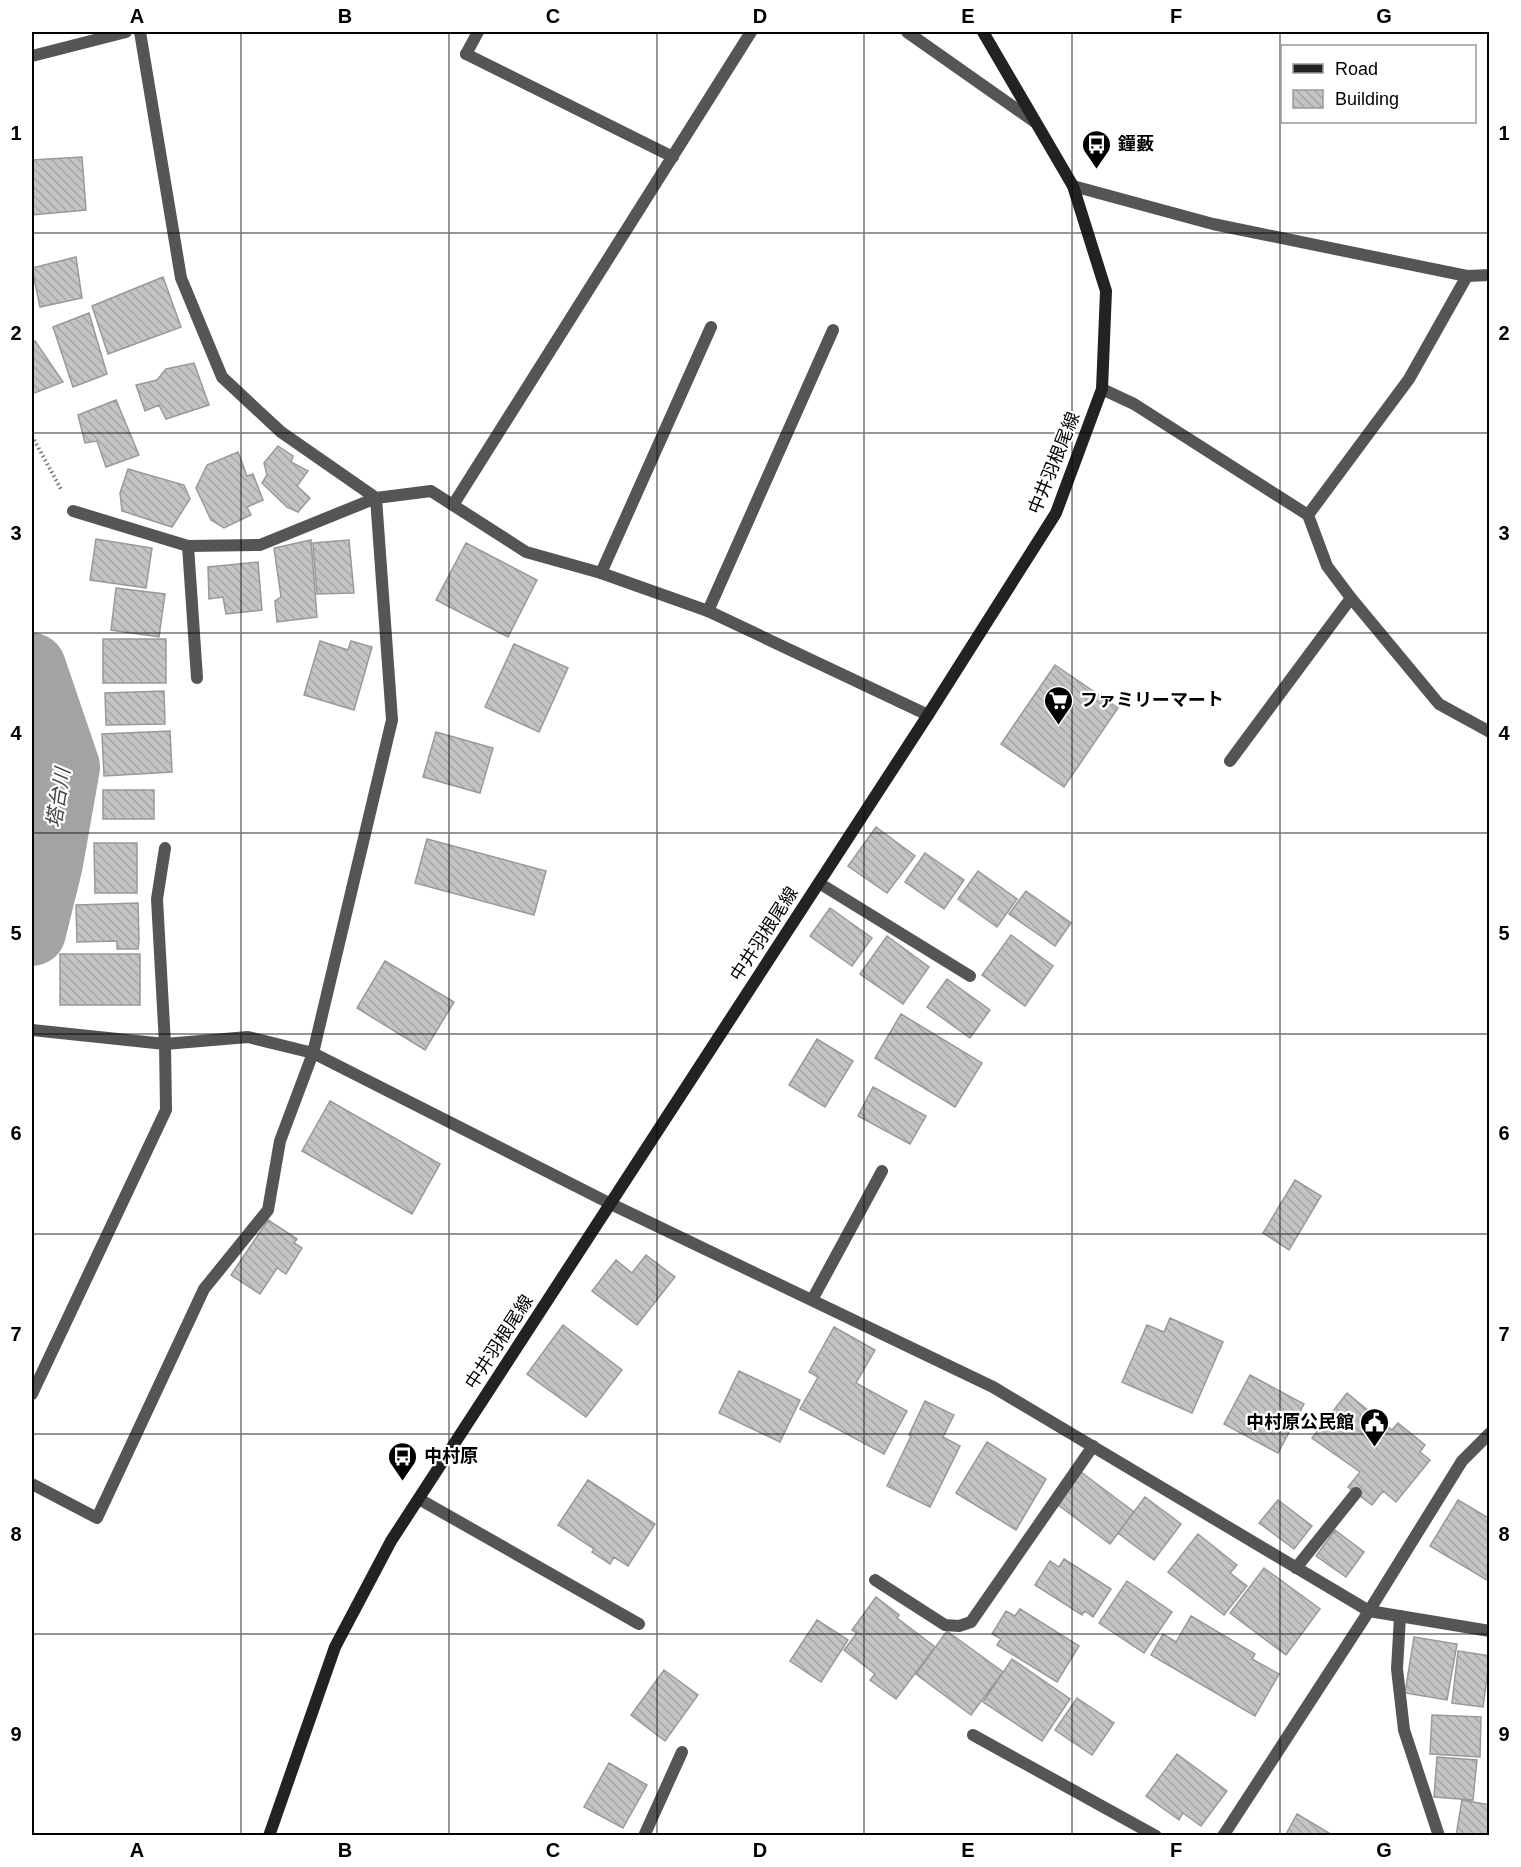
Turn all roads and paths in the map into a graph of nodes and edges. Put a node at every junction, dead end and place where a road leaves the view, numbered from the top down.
1 (126, 32) edge
2 (140, 32) edge
3 (478, 32) edge
4 (751, 32) edge
5 (908, 32) edge
6 (983, 32) edge
7 (32, 56) edge
8 (1035, 122) junction
9 (673, 157) junction
10 (1073, 186) junction
11 (1490, 275) edge
12 (1467, 276) junction
13 (711, 327) dead end
14 (833, 330) dead end
15 (1102, 389) junction
16 (32, 436) edge
17 (376, 498) junction
18 (453, 505) junction
19 (73, 511) joint
20 (1308, 515) junction
21 (188, 546) junction
22 (602, 573) junction
23 (1351, 598) junction
24 (708, 610) junction
25 (197, 678) dead end
26 (927, 715) junction
27 (1490, 732) edge
28 (1230, 761) dead end
29 (165, 848) dead end
30 (819, 883) junction
31 (970, 976) dead end
32 (32, 1030) edge
33 (165, 1044) junction
34 (313, 1053) junction
35 (882, 1171) dead end
36 (611, 1204) junction
37 (812, 1300) junction
38 (32, 1394) edge
39 (1490, 1433) edge
40 (1093, 1446) junction
41 (32, 1485) edge
42 (1356, 1494) dead end
43 (419, 1499) junction
44 (1296, 1568) junction
45 (875, 1580) dead end
46 (1369, 1611) junction
47 (1400, 1616) junction
48 (639, 1624) dead end
49 (1490, 1631) edge
50 (973, 1735) dead end
51 (682, 1752) dead end
52 (269, 1836) edge
53 (644, 1836) edge
54 (1156, 1836) edge
55 (1223, 1836) edge
56 (1439, 1836) edge

1 - 7 street
2 - 17 street
3 - 9 street
4 - 9 street
5 - 8 street
6 - 8 main road, 中井羽根尾線
8 - 10 main road, 中井羽根尾線
9 - 18 street
10 - 12 street
10 - 15 main road, 中井羽根尾線
11 - 12 street
12 - 20 street
13 - 22 street
14 - 24 street
15 - 20 street
15 - 26 main road, 中井羽根尾線
16 - 19 path
17 - 18 street
17 - 21 street
17 - 34 street
18 - 22 street
19 - 21 street
20 - 23 street
21 - 25 street
22 - 24 street
23 - 27 street
23 - 28 street
24 - 26 street
26 - 30 main road, 中井羽根尾線
29 - 33 street
30 - 31 street
30 - 36 main road, 中井羽根尾線
32 - 33 street
33 - 34 street
33 - 38 street
34 - 36 street
34 - 41 street
35 - 37 street
36 - 37 street
36 - 43 main road, 中井羽根尾線
37 - 40 street
39 - 46 street
40 - 44 street
40 - 45 street
42 - 44 street
43 - 48 street
43 - 52 main road, 中井羽根尾線
44 - 46 street
46 - 47 street
46 - 55 street
47 - 49 street
47 - 56 street
50 - 54 street
51 - 53 street

